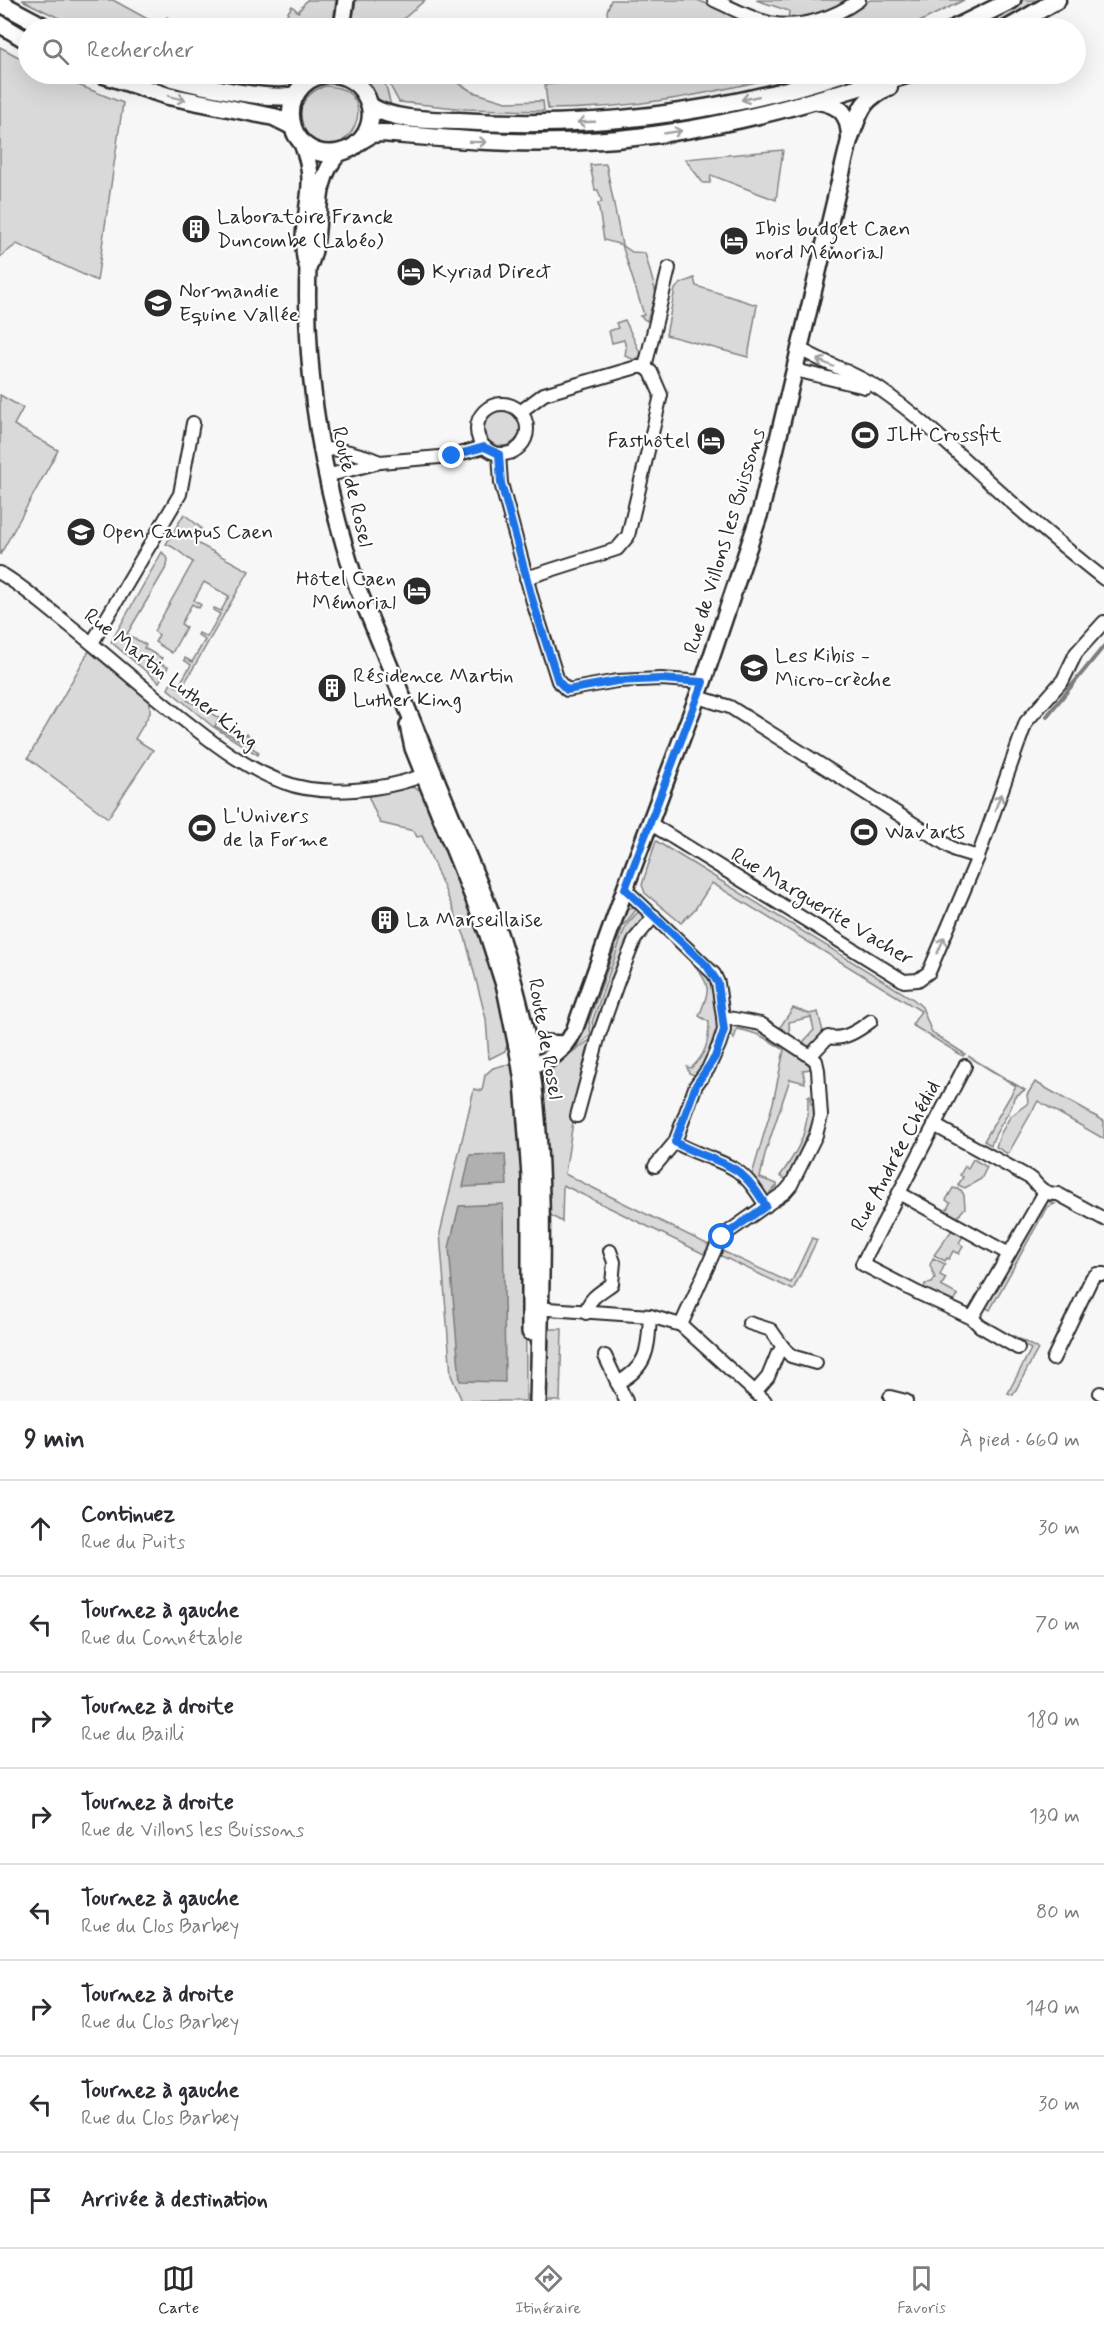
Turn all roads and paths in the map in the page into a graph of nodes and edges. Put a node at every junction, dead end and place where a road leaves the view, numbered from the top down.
1 (346, 0) edge
2 (714, 0) edge
3 (859, 0) edge
4 (1012, 0) edge
5 (1057, 0) edge
6 (0, 3) edge
7 (28, 18) edge
8 (343, 18) edge
9 (757, 18) edge
10 (825, 18) edge
11 (975, 18) edge
12 (1026, 18) edge
13 (0, 24) edge
14 (18, 35) edge
15 (131, 84) edge
16 (197, 84) edge
17 (306, 84) edge
18 (358, 84) edge
19 (805, 84) edge
20 (876, 84) edge
21 (894, 84) edge
22 (295, 94) junction
23 (818, 101) junction
24 (370, 106) junction
25 (292, 126) junction
26 (850, 138) junction
27 (302, 141) junction
28 (360, 141) junction
29 (339, 153) junction
30 (308, 268) junction
31 (669, 268) dead end
32 (800, 349) junction
33 (645, 367) junction
34 (795, 370) junction
35 (888, 396) junction
36 (520, 412) junction
37 (193, 423) dead end
38 (484, 447) junction
39 (320, 449) junction
40 (499, 454) junction
41 (380, 462) junction
42 (326, 476) junction
43 (0, 573) edge
44 (526, 578) junction
45 (1104, 579) edge
46 (1104, 622) edge
47 (92, 643) junction
48 (701, 690) junction
49 (429, 772) junction
50 (651, 824) junction
51 (978, 857) junction
52 (625, 889) junction
53 (654, 916) junction
54 (723, 1017) junction
55 (871, 1021) dead end
56 (526, 1056) junction
57 (810, 1056) junction
58 (965, 1066) dead end
59 (577, 1116) dead end
60 (934, 1125) junction
61 (675, 1142) junction
62 (655, 1166) dead end
63 (1045, 1192) junction
64 (899, 1193) junction
65 (766, 1206) junction
66 (1104, 1219) edge
67 (610, 1251) dead end
68 (1009, 1254) junction
69 (1104, 1274) edge
70 (535, 1308) junction
71 (586, 1313) junction
72 (650, 1316) junction
73 (972, 1318) junction
74 (749, 1323) dead end
75 (681, 1325) junction
76 (783, 1347) junction
77 (1018, 1348) dead end
78 (605, 1356) dead end
79 (1053, 1359) dead end
80 (816, 1363) dead end
81 (617, 1383) junction
82 (755, 1392) junction
83 (890, 1397) dead end
84 (530, 1401) edge
85 (538, 1401) edge
86 (626, 1401) edge
87 (765, 1401) edge
88 (906, 1401) edge

1 - 8 street
2 - 9 street
3 - 10 street
4 - 11 main road
5 - 12 main road
6 - 7 main road
13 - 14 main road
15 -> 25 main road
16 - 22 main road
17 - 22 main road
18 - 24 main road
19 -> 24 main road
20 - 23 main road
21 - 26 main road
22 - 25 main road
23 - 26 main road
28 -> 23 main road
24 - 28 main road
25 - 27 main road
26 - 32 street, Rue de Villons les Buissons
27 - 29 main road
27 - 30 street, Route de Rosel
28 - 29 main road
29 - 30 street, Route de Rosel
30 - 39 street, Route de Rosel
31 - 33 street
32 - 34 street, Rue de Villons les Buissons
35 -> 32 street
33 - 36 street
33 - 44 street
34 - 35 street
34 - 48 street, Rue de Villons les Buissons
35 - 45 street
36 - 38 street
36 - 40 street
37 - 47 street
38 - 40 street
38 - 41 street
39 - 41 street
39 - 42 street, Route de Rosel
40 - 44 street
41 - 42 street
42 - 49 street, Route de Rosel
43 - 47 street, Rue Martin Luther King
44 - 48 street
51 -> 46 street, Rue Marguerite Vacher
47 - 49 street, Rue Martin Luther King
48 - 50 street, Rue de Villons les Buissons
48 - 51 street
49 - 56 street, Route de Rosel
50 -> 51 street, Rue Marguerite Vacher
50 - 52 street, Rue de Villons les Buissons
52 - 53 street
52 - 56 street, Rue de Villons les Buissons
53 - 54 street
53 - 59 street
54 - 57 street
54 - 61 street
55 - 57 street
56 - 70 street, Route de Rosel
57 - 65 street
58 - 60 street, Rue Andrée Chédid
60 - 63 street
60 - 64 street, Rue Andrée Chédid
61 - 62 street
61 - 65 street
63 - 66 street
63 - 68 street
64 - 68 street
64 - 73 street, Rue Andrée Chédid
65 - 75 street
67 - 71 street
68 - 73 street
69 - 79 street
70 - 71 street
70 - 84 street, Route de Rosel
70 - 85 street, Route de Rosel
71 - 72 street
72 - 75 street
72 - 81 street
73 - 77 street
74 - 76 street
75 - 82 street
76 - 80 street
76 - 82 street
78 - 81 street
81 - 86 street
82 - 87 street
83 - 88 street

